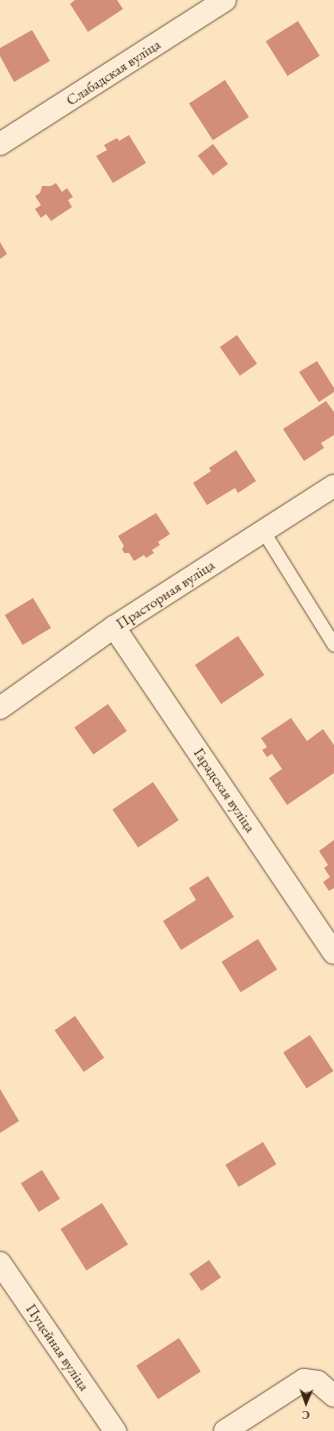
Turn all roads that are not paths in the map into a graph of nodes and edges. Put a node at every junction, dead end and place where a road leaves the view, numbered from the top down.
1 (225, 0) edge
2 (0, 144) edge
3 (334, 486) edge
4 (263, 531) junction
5 (114, 627) junction
6 (334, 644) edge
7 (0, 708) edge
8 (334, 953) edge
9 (0, 1263) edge
10 (334, 1396) edge
11 (115, 1431) edge
12 (226, 1431) edge

1 - 2 street, Слабадская вуліца
3 - 4 street, Прасторная вуліца
4 - 5 street, Прасторная вуліца
4 - 6 lane
5 - 7 street, Прасторная вуліца
5 - 8 street, Гарадская вуліца
9 - 11 street, Пуцейная вуліца
10 - 12 street

